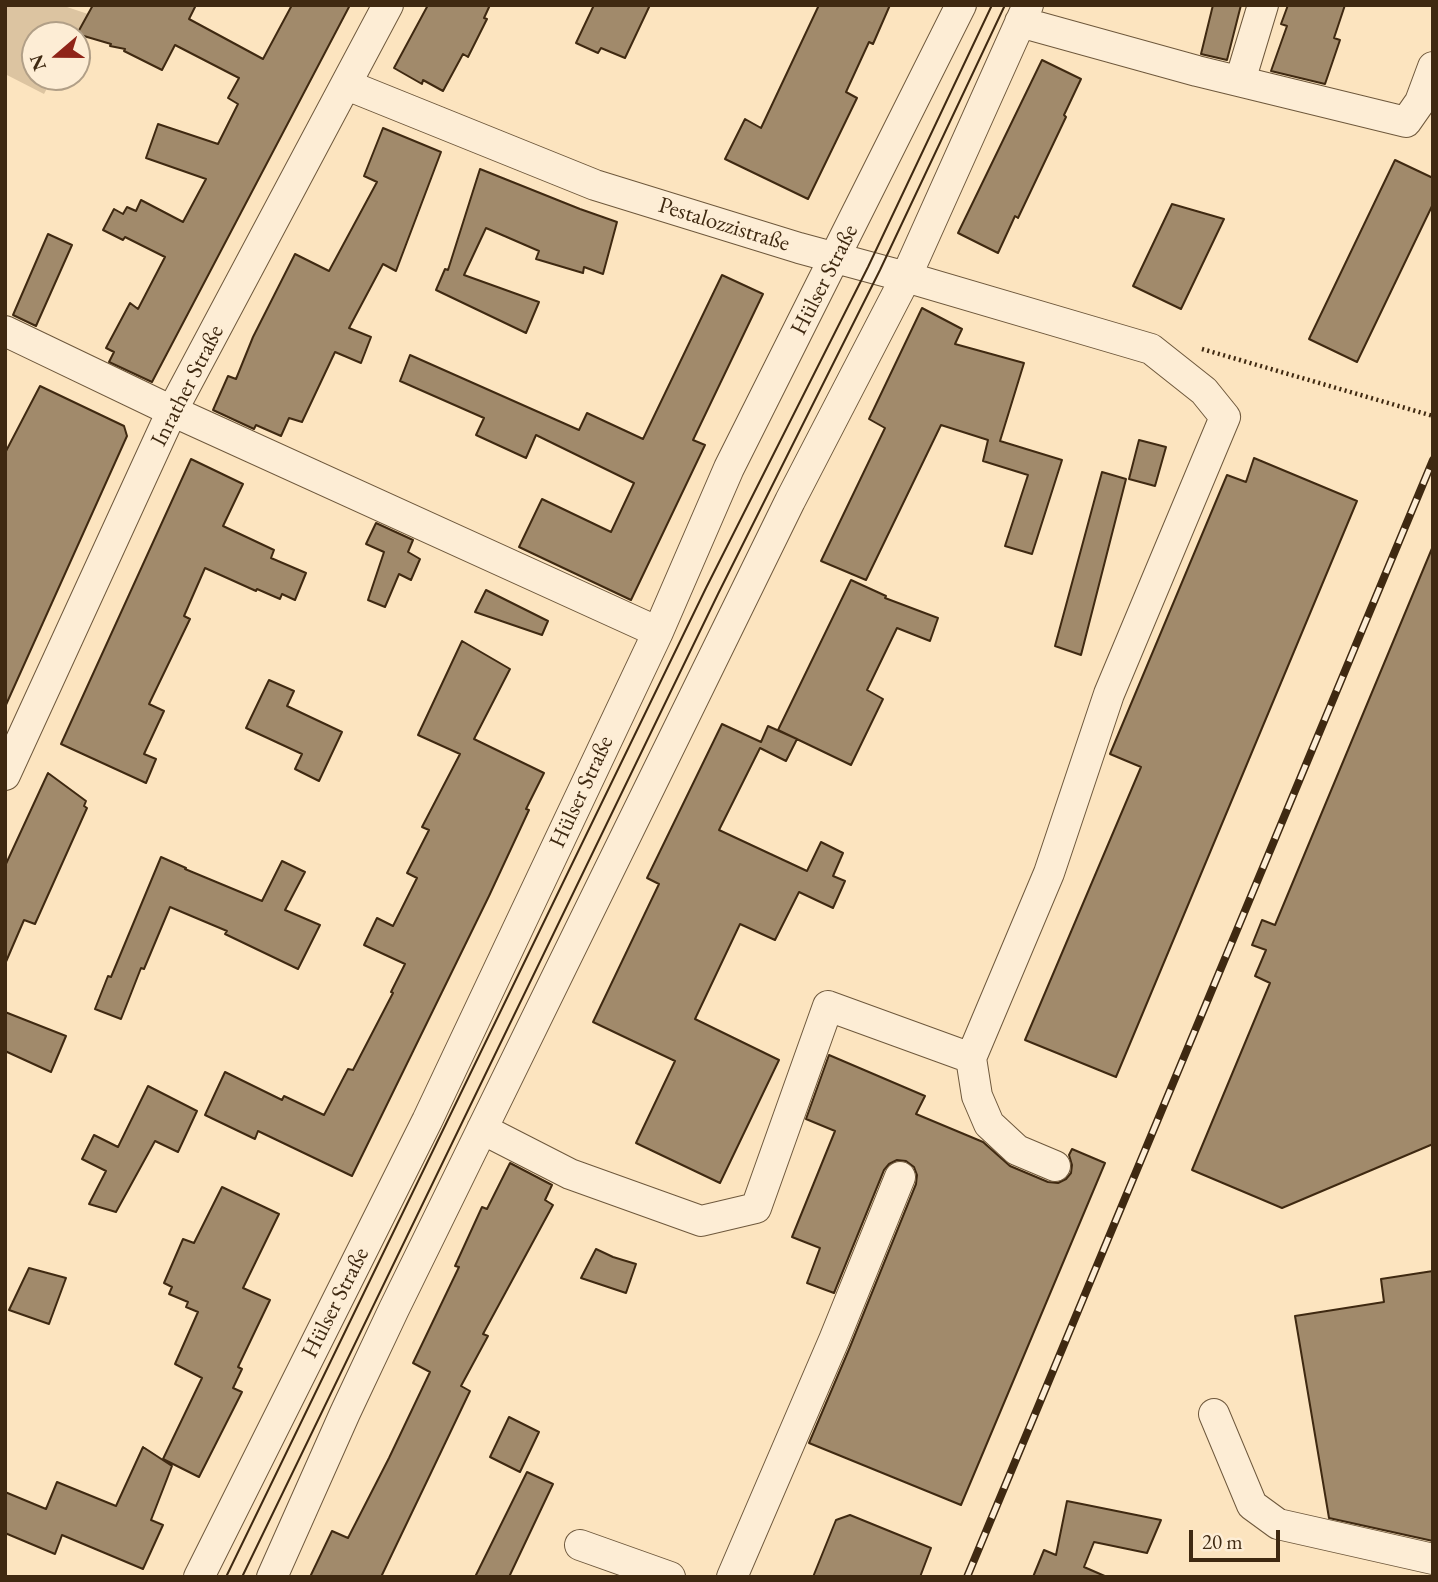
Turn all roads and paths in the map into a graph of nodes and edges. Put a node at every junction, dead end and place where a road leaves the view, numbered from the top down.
1 (388, 5) edge
2 (961, 5) edge
3 (1263, 5) edge
4 (1024, 14) edge
5 (1433, 66) edge
6 (1240, 81) junction
7 (347, 85) junction
8 (836, 258) junction
9 (906, 276) junction
10 (5, 331) edge
11 (1151, 349) junction
12 (172, 411) junction
13 (1433, 416) edge
14 (658, 632) junction
15 (5, 775) edge
16 (971, 1058) junction
17 (482, 1129) junction
18 (1055, 1166) dead end
19 (900, 1177) dead end
20 (1214, 1414) dead end
21 (580, 1545) dead end
22 (1433, 1559) edge
23 (199, 1577) edge
24 (272, 1577) edge
25 (670, 1577) edge
26 (732, 1577) edge

1 - 7 street, Inrather Straße
2 - 8 street, Hülser Straße
3 - 6 street
4 - 6 street
4 - 9 street
5 - 6 street
7 - 8 street, Pestalozzistraße
7 - 12 street, Inrather Straße
8 - 9 street, Pestalozzistraße
8 - 14 street, Hülser Straße
9 - 11 street, Pestalozzistraße
9 - 17 street
10 - 12 street
11 - 13 path
11 - 16 street
12 - 14 street
12 - 15 street, Inrather Straße
14 - 23 street, Hülser Straße
16 - 17 street
16 - 18 street
17 - 24 street
19 - 26 street
20 - 22 street
21 - 25 street

